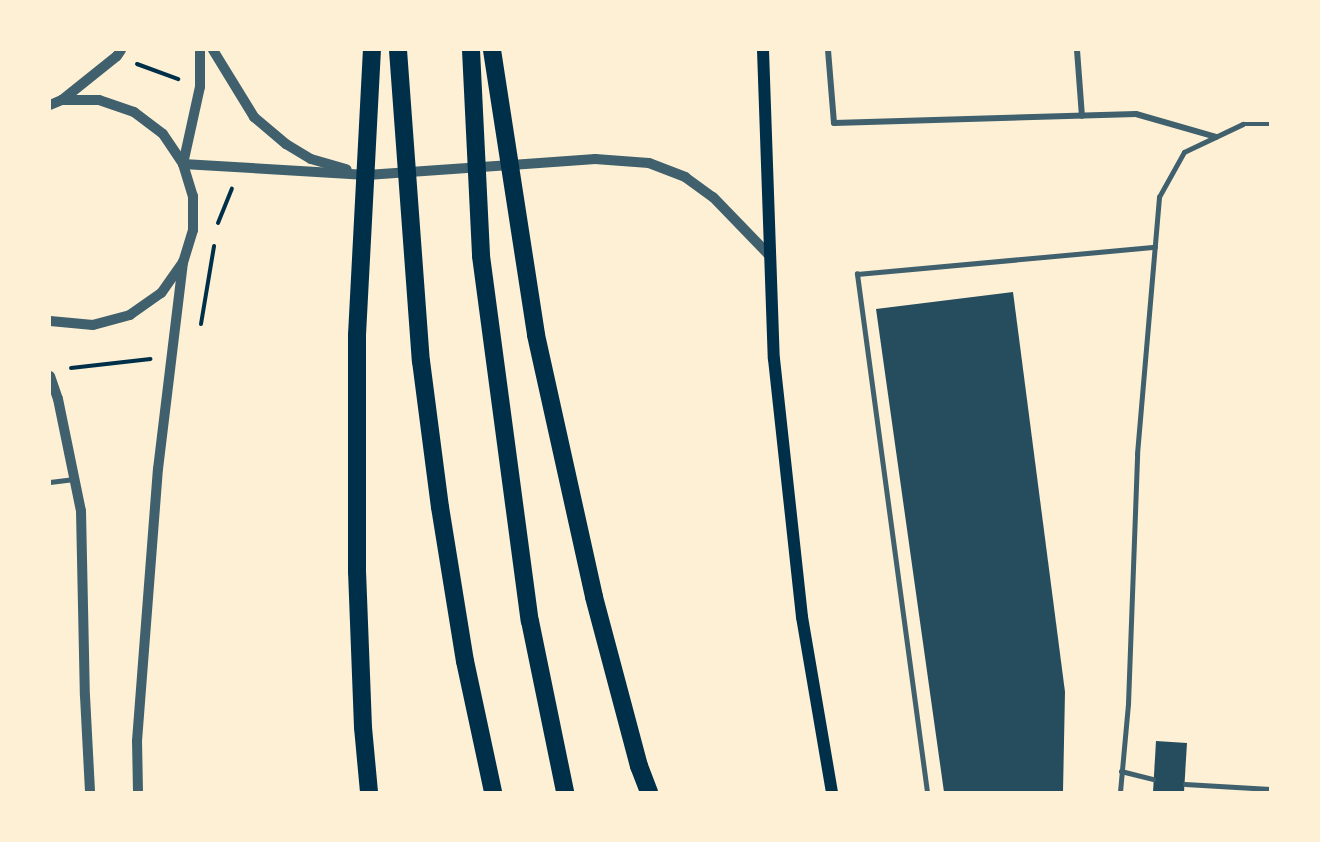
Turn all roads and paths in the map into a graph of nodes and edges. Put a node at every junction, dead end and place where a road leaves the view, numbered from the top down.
1 (121, 50) edge
2 (200, 50) edge
3 (213, 50) edge
4 (372, 50) edge
5 (398, 50) edge
6 (471, 50) edge
7 (492, 50) edge
8 (763, 50) edge
9 (828, 50) edge
10 (1077, 50) edge
11 (50, 100) edge
12 (63, 100) junction
13 (50, 105) edge
14 (1082, 116) junction
15 (1270, 124) edge
16 (1216, 137) junction
17 (183, 164) junction
18 (368, 175) junction
19 (1155, 247) junction
20 (770, 256) junction
21 (183, 262) junction
22 (50, 321) edge
23 (50, 376) edge
24 (75, 479) junction
25 (50, 483) edge
26 (1121, 771) junction
27 (1153, 779) dead end
28 (1185, 784) dead end
29 (1270, 789) edge
30 (90, 792) edge
31 (138, 792) edge
32 (369, 792) edge
33 (493, 792) edge
34 (565, 792) edge
35 (649, 792) edge
36 (832, 792) edge
37 (927, 792) edge
38 (1120, 792) edge

1 - 12 street
2 - 17 street
3 - 18 street
4 - 32 highway
5 - 33 highway
6 - 34 highway
7 - 35 highway
8 - 20 main road
9 - 14 street
10 - 14 street
11 - 12 street
12 - 13 street
12 - 17 street
14 - 16 street
15 - 16 lane
16 - 19 lane
17 - 18 street
17 - 21 street
18 - 20 street
19 - 26 lane
19 - 37 lane
20 - 36 main road
21 - 22 street
21 - 31 street
23 - 24 street
24 - 25 lane
24 - 30 street
26 - 27 lane
26 - 38 lane
28 - 29 lane

